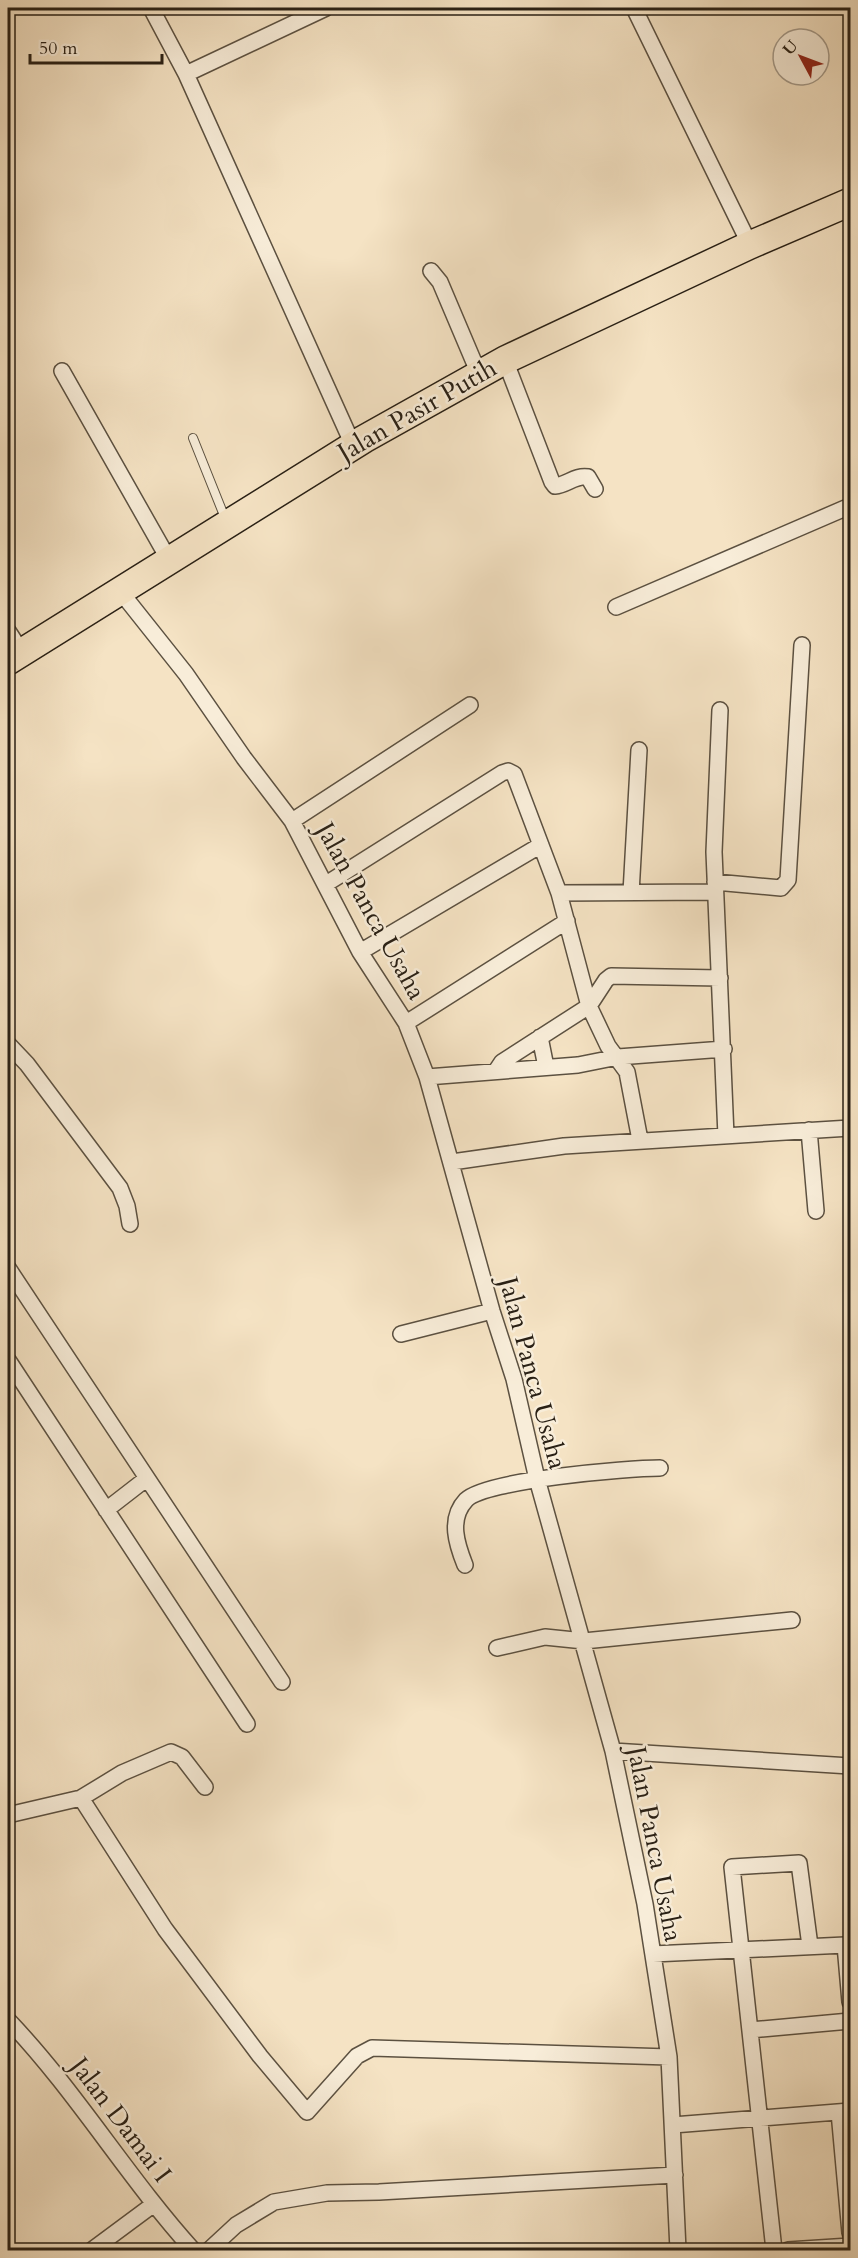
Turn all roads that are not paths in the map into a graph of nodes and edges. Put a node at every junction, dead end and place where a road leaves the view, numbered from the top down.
1 (151, 8) edge
2 (326, 8) edge
3 (634, 8) edge
4 (186, 74) junction
5 (850, 202) edge
6 (750, 244) junction
7 (431, 272) dead end
8 (505, 360) junction
9 (62, 371) dead end
10 (479, 374) junction
11 (193, 438) dead end
12 (353, 445) junction
13 (595, 489) dead end
14 (850, 506) edge
15 (227, 523) junction
16 (169, 560) junction
17 (120, 591) junction
18 (616, 607) dead end
19 (802, 645) dead end
20 (12, 647) edge
21 (470, 705) dead end
22 (720, 710) dead end
23 (639, 750) dead end
24 (292, 820) junction
25 (541, 845) junction
26 (326, 884) junction
27 (715, 887) junction
28 (559, 893) junction
29 (631, 893) junction
30 (567, 921) junction
31 (360, 951) junction
32 (720, 978) junction
33 (589, 1006) junction
34 (406, 1023) junction
35 (540, 1037) junction
36 (8, 1044) edge
37 (724, 1049) junction
38 (618, 1057) junction
39 (546, 1067) junction
40 (496, 1071) junction
41 (427, 1077) junction
42 (850, 1128) edge
43 (809, 1130) junction
44 (726, 1136) junction
45 (640, 1140) junction
46 (452, 1162) junction
47 (816, 1210) dead end
48 (130, 1224) dead end
49 (8, 1268) edge
50 (492, 1311) junction
51 (401, 1334) dead end
52 (8, 1360) edge
53 (660, 1468) dead end
54 (146, 1479) junction
55 (537, 1479) junction
56 (106, 1510) junction
57 (465, 1565) dead end
58 (792, 1620) dead end
59 (584, 1641) junction
60 (496, 1648) dead end
61 (282, 1682) dead end
62 (247, 1724) dead end
63 (613, 1751) junction
64 (850, 1766) edge
65 (205, 1786) dead end
66 (81, 1798) junction
67 (8, 1815) edge
68 (810, 1946) junction
69 (741, 1950) junction
70 (653, 1954) junction
71 (850, 2002) edge
72 (8, 2020) edge
73 (850, 2021) edge
74 (750, 2030) junction
75 (669, 2057) junction
76 (845, 2111) edge
77 (759, 2118) junction
78 (673, 2124) junction
79 (675, 2175) junction
80 (154, 2204) junction
81 (850, 2234) edge
82 (850, 2246) edge
83 (92, 2250) edge
84 (193, 2250) edge
85 (209, 2250) edge
86 (678, 2250) edge
87 (774, 2250) edge
88 (788, 2250) edge
89 (814, 2250) edge

1 - 4 street
2 - 4 street
3 - 6 street
4 - 12 street
5 - 6 highway, Jalan Pasir Putih
6 - 8 highway, Jalan Pasir Putih
7 - 10 street
8 - 10 highway, Jalan Pasir Putih
8 - 13 street
9 - 16 street
10 - 12 highway, Jalan Pasir Putih
11 - 15 lane
12 - 15 highway, Jalan Pasir Putih
14 - 18 street
15 - 16 highway, Jalan Pasir Putih
16 - 17 highway, Jalan Pasir Putih
17 - 20 highway, Jalan Pasir Putih
17 - 24 street, Jalan Panca Usaha
19 - 27 street
21 - 24 street
22 - 27 street
23 - 29 street
24 - 26 street, Jalan Panca Usaha
25 - 26 street
25 - 28 street
25 - 31 street
26 - 31 street, Jalan Panca Usaha
27 - 29 street
27 - 32 street
28 - 29 street
28 - 30 street
30 - 33 street
30 - 34 street
31 - 34 street, Jalan Panca Usaha
32 - 33 street
32 - 37 street
33 - 35 street
33 - 38 street
34 - 41 street, Jalan Panca Usaha
35 - 39 street
35 - 40 street
36 - 48 street
37 - 38 street
37 - 44 street
38 - 39 street
38 - 45 street
39 - 40 street
40 - 41 street
41 - 46 street, Jalan Panca Usaha
42 - 43 street
43 - 44 street
43 - 47 street
44 - 45 street
45 - 46 street
46 - 50 street, Jalan Panca Usaha
49 - 54 street
50 - 51 street
50 - 55 street, Jalan Panca Usaha
52 - 56 street
53 - 55 street
54 - 56 street
54 - 61 street
55 - 57 street
55 - 59 street, Jalan Panca Usaha
56 - 62 street
58 - 59 street
59 - 60 street
59 - 63 street, Jalan Panca Usaha
63 - 64 street
63 - 70 street, Jalan Panca Usaha
65 - 66 street
66 - 67 street
66 - 75 street
68 - 69 street
68 - 69 street
68 - 71 street
69 - 70 street
69 - 74 street
70 - 75 street, Jalan Panca Usaha
72 - 80 street, Jalan Damai I
73 - 74 street
74 - 77 street
75 - 78 street, Jalan Panca Usaha
76 - 77 street
76 - 81 street
77 - 78 street
77 - 87 street
78 - 79 street, Jalan Panca Usaha
79 - 85 street
79 - 86 street, Jalan Panca Usaha
80 - 83 street
80 - 84 street, Jalan Damai I
82 - 89 street
88 - 89 street

